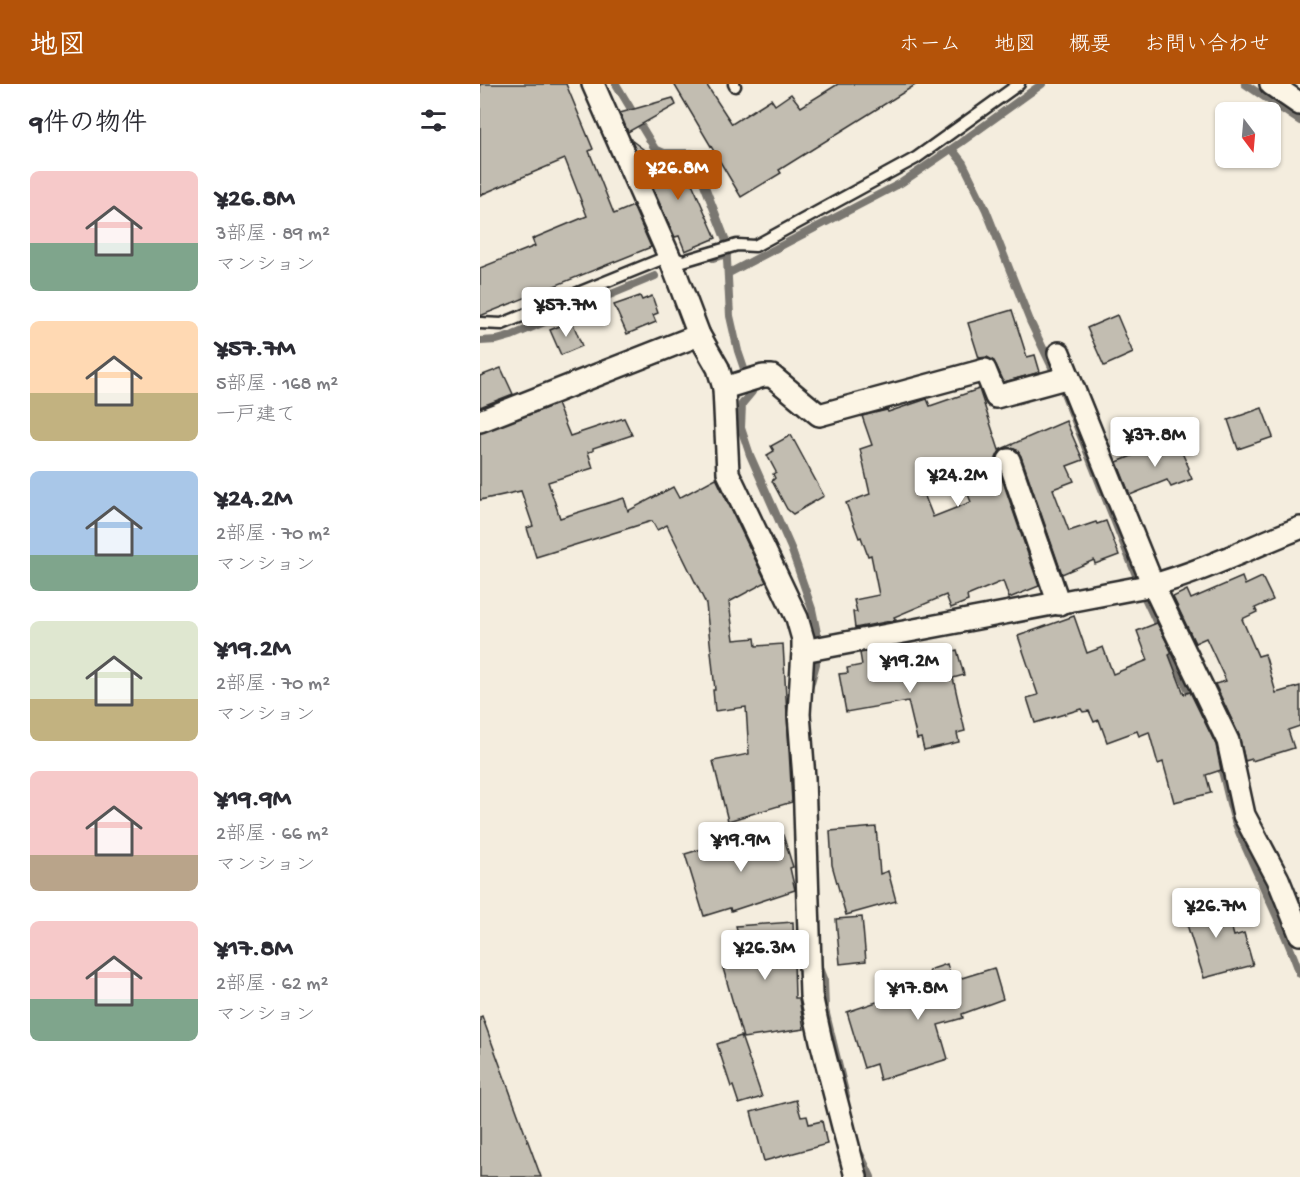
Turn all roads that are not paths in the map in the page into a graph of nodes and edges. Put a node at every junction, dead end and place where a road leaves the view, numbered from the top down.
1 (592, 84) edge
2 (1019, 84) edge
3 (1271, 84) edge
4 (1300, 104) edge
5 (669, 256) junction
6 (480, 322) edge
7 (699, 335) junction
8 (1059, 353) dead end
9 (1062, 379) junction
10 (740, 383) junction
11 (480, 421) edge
12 (1009, 460) dead end
13 (1300, 528) edge
14 (1145, 586) junction
15 (1059, 604) junction
16 (813, 650) junction
17 (1300, 934) edge
18 (856, 1177) edge

1 - 5 street
2 - 5 lane
3 - 4 street
5 - 6 lane
5 - 7 street
7 - 10 street
7 - 11 street
8 - 9 street
9 - 10 street
9 - 14 street
10 - 16 street
12 - 15 street
13 - 14 street
14 - 15 street
14 - 17 street
15 - 16 street
16 - 18 street

